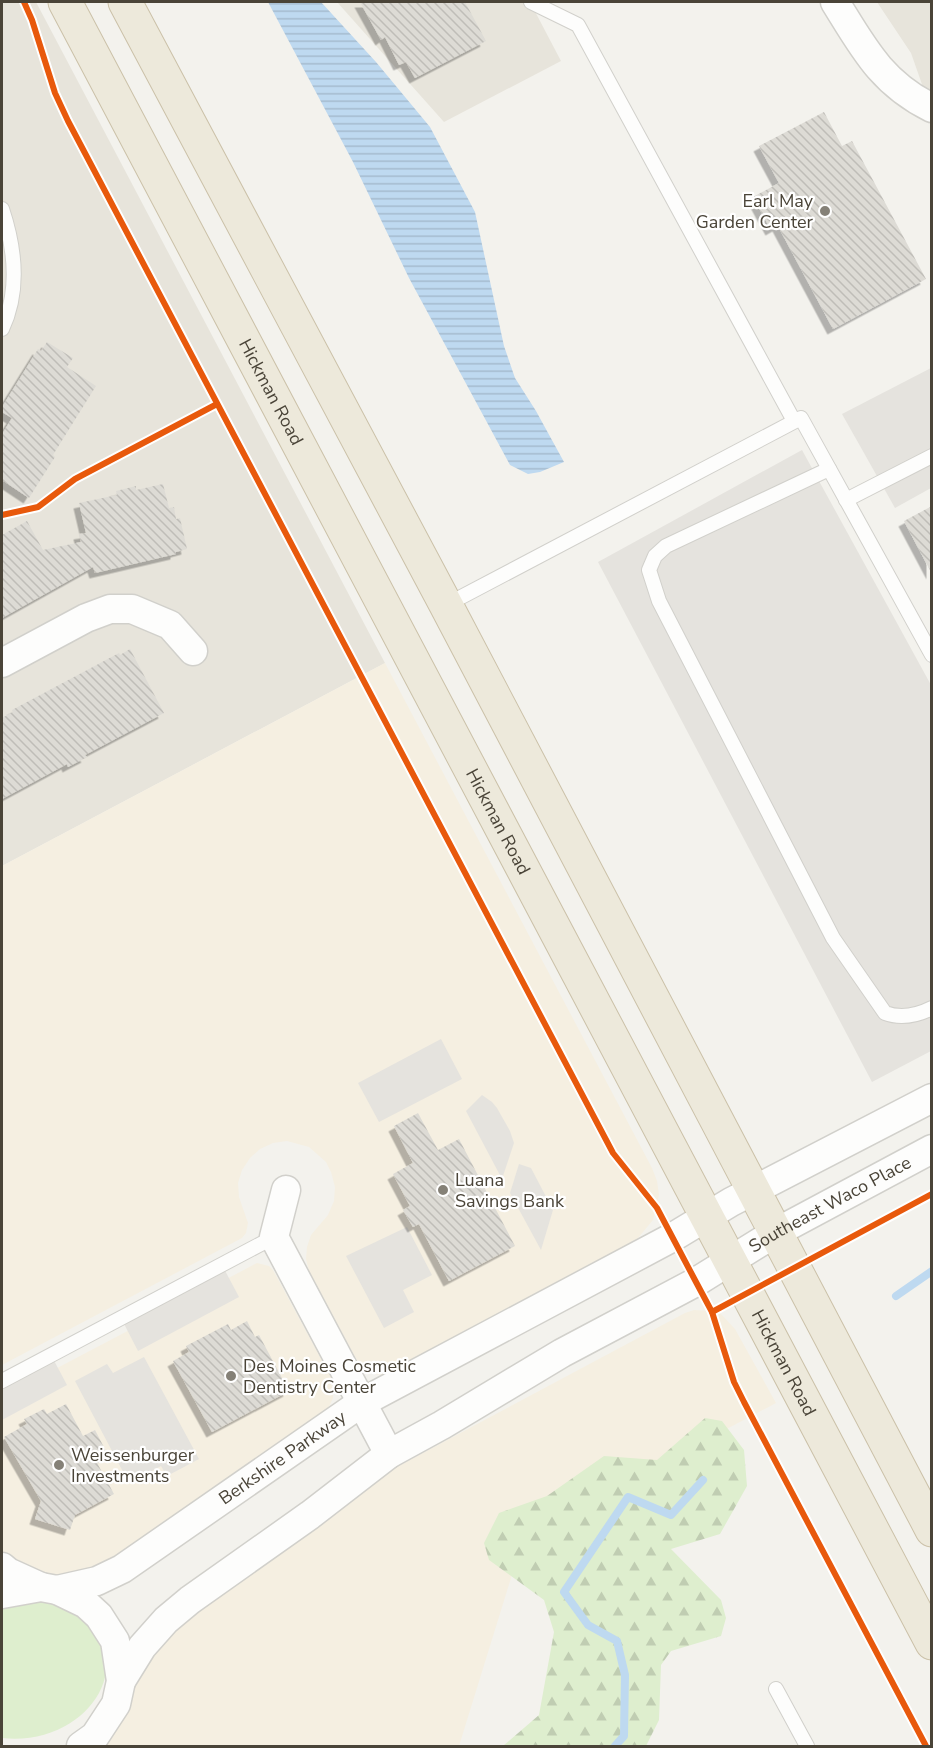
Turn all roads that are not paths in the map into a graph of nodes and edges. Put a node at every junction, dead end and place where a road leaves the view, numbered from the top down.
1 (65, 2) edge
2 (125, 2) edge
3 (531, 2) edge
4 (835, 2) edge
5 (932, 108) edge
6 (2, 209) edge
7 (2, 329) edge
8 (794, 421) junction
9 (932, 456) edge
10 (829, 469) junction
11 (846, 500) junction
12 (446, 605) junction
13 (193, 651) dead end
14 (932, 655) edge
15 (2, 663) edge
16 (932, 1008) edge
17 (932, 1098) edge
18 (932, 1149) edge
19 (286, 1190) dead end
20 (730, 1203) junction
21 (775, 1233) junction
22 (274, 1237) junction
23 (730, 1261) junction
24 (2, 1381) edge
25 (362, 1403) junction
26 (389, 1454) junction
27 (932, 1530) edge
28 (2, 1567) edge
29 (49, 1589) junction
30 (2, 1594) edge
31 (924, 1614) edge
32 (932, 1643) edge
33 (121, 1682) junction
34 (776, 1689) dead end
35 (81, 1746) edge
36 (807, 1746) edge

1 - 20 highway, Hickman Road
2 - 12 highway, Hickman Road
3 - 8 lane
4 - 5 street
6 - 7 lane
8 - 10 lane
8 - 12 lane
9 - 11 lane
10 - 11 lane
10 - 16 lane
11 - 14 lane
12 - 20 highway, Hickman Road
13 - 15 street
17 - 20 street
18 - 21 street, Southeast Waco Place
19 - 22 street
20 - 21 highway, Hickman Road
20 - 23 highway, Hickman Road
20 - 25 street, Berkshire Parkway
21 - 23 street, Southeast Waco Place
21 - 27 highway, Hickman Road
22 - 24 lane
22 - 25 street
23 - 26 street
23 - 31 highway, Hickman Road
25 - 26 street
25 - 29 street, Berkshire Parkway
26 - 33 street
28 - 29 street
29 - 30 street, Berkshire Parkway
29 - 33 street
31 - 32 highway, Hickman Road
33 - 35 street
34 - 36 lane

